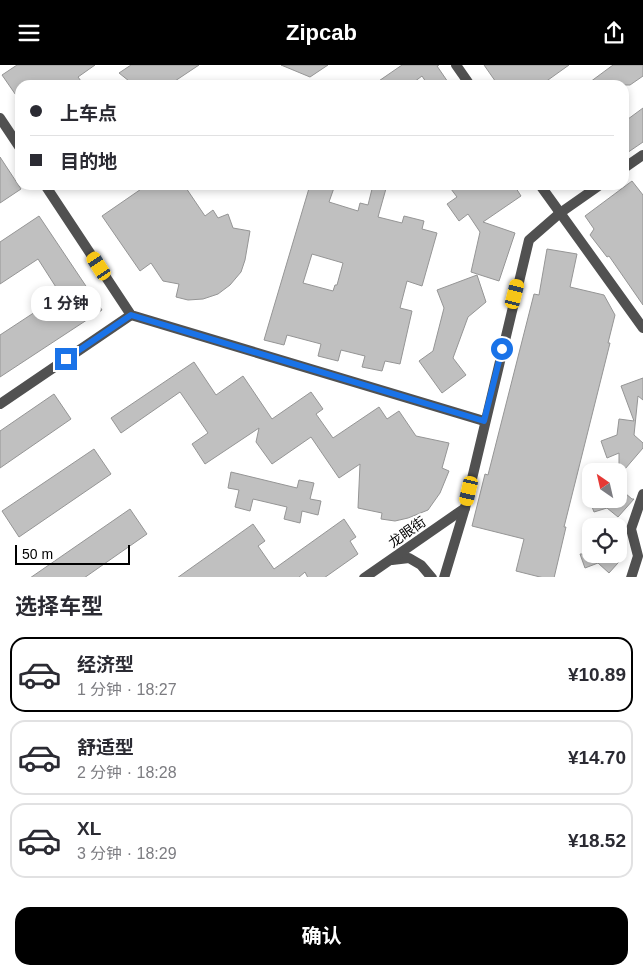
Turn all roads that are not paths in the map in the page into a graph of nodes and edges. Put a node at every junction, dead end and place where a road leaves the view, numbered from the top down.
1 (456, 65) edge
2 (466, 80) edge
3 (0, 117) edge
4 (15, 140) edge
5 (643, 155) edge
6 (629, 165) edge
7 (48, 190) edge
8 (544, 190) edge
9 (593, 190) edge
10 (560, 213) junction
11 (131, 315) junction
12 (643, 328) edge
13 (0, 404) edge
14 (484, 421) junction
15 (643, 494) edge
16 (465, 508) junction
17 (388, 561) junction
18 (447, 575) edge
19 (364, 577) edge
20 (432, 577) edge
21 (631, 577) edge

1 - 2 street
3 - 4 street
5 - 6 street
7 - 11 street
8 - 10 street
9 - 10 street
10 - 12 street
10 - 14 street
11 - 13 street
11 - 14 street
14 - 16 street
15 - 21 street
16 - 17 street, 龙眼街
16 - 18 street
17 - 19 street, 龙眼街
17 - 20 street

